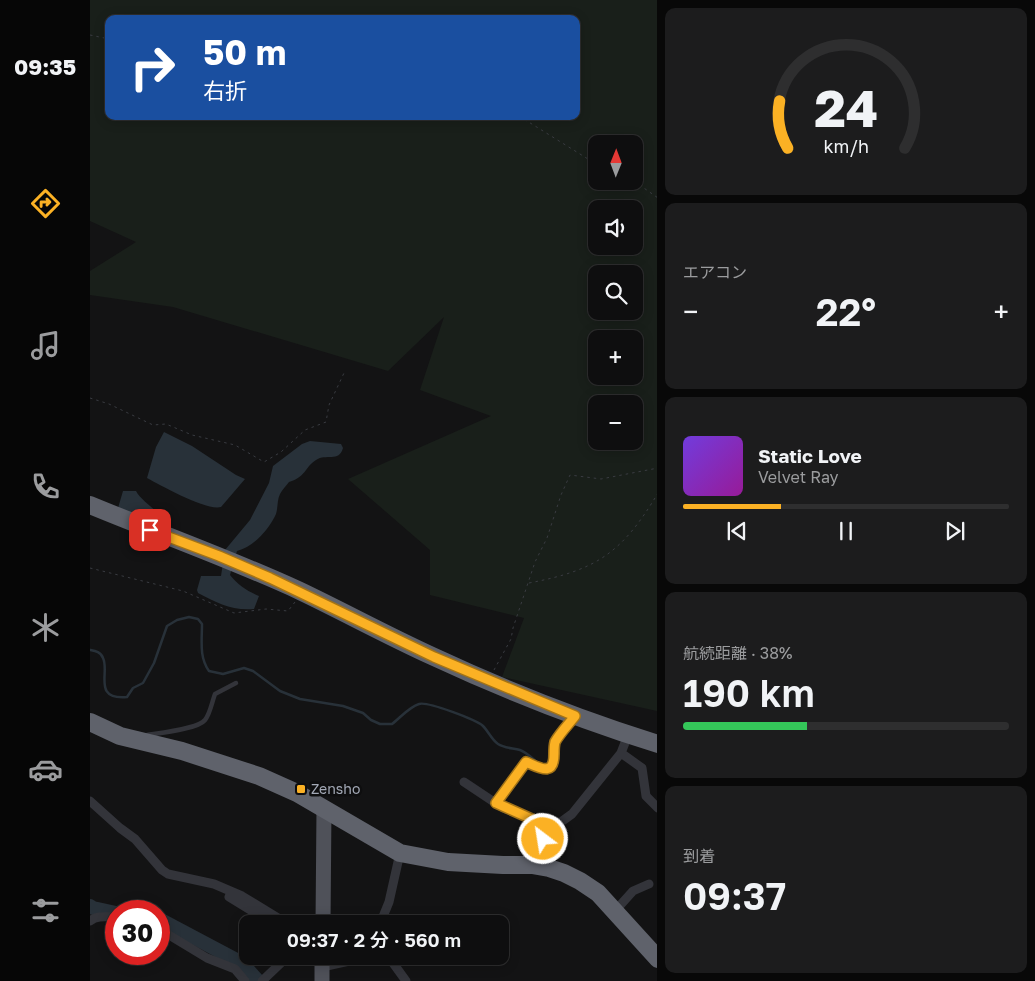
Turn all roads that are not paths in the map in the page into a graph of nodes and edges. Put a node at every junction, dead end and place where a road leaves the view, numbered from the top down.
1 (90, 505) edge
2 (236, 683) dead end
3 (575, 716) junction
4 (90, 722) edge
5 (628, 735) junction
6 (137, 740) junction
7 (657, 744) edge
8 (621, 753) junction
9 (464, 782) dead end
10 (90, 801) edge
11 (496, 803) junction
12 (657, 807) edge
13 (324, 808) junction
14 (400, 853) junction
15 (649, 884) dead end
16 (231, 892) junction
17 (615, 911) junction
18 (258, 915) edge
19 (272, 915) edge
20 (323, 915) edge
21 (384, 915) edge
22 (105, 916) edge
23 (90, 921) edge
24 (170, 936) edge
25 (657, 959) edge
26 (279, 965) edge
27 (394, 965) edge
28 (265, 978) edge
29 (245, 981) edge
30 (406, 981) edge

1 - 3 highway
2 - 6 lane
3 - 5 highway
3 - 11 street
4 - 6 highway
5 - 7 highway
5 - 8 street
6 - 13 highway
8 - 11 street
8 - 12 street
9 - 11 street
10 - 16 street
13 - 14 highway
13 - 20 main road
14 - 17 highway
14 - 21 street
15 - 17 street
16 - 18 street
16 - 19 street
17 - 25 highway
22 - 23 street
24 - 29 street
26 - 28 street
27 - 30 street

